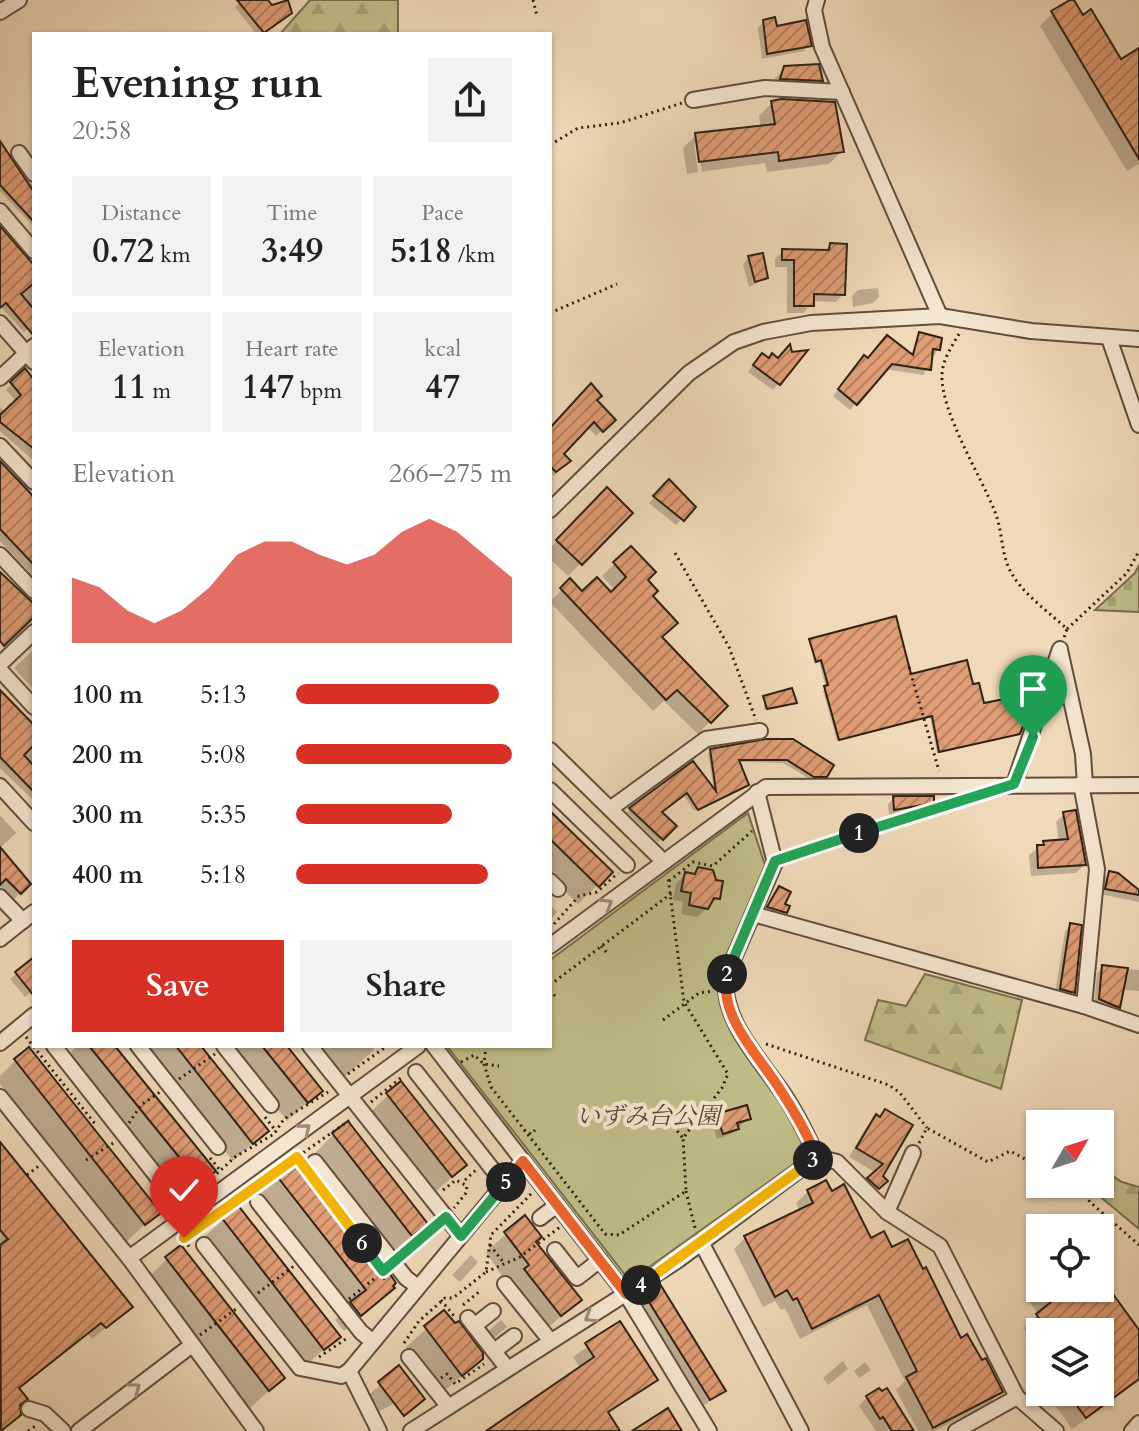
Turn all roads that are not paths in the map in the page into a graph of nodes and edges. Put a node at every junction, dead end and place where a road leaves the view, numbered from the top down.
1 (19, 0) edge
2 (817, 0) edge
3 (0, 12) edge
4 (842, 92) junction
5 (693, 100) road end
6 (19, 153) dead end
7 (32, 171) edge
8 (0, 211) edge
9 (32, 249) edge
10 (940, 316) junction
11 (0, 323) edge
12 (1109, 338) junction
13 (1139, 339) edge
14 (31, 354) edge
15 (0, 378) edge
16 (1139, 425) edge
17 (0, 446) edge
18 (32, 480) edge
19 (552, 508) edge
20 (0, 555) edge
21 (32, 589) edge
22 (32, 634) edge
23 (0, 664) edge
24 (0, 670) edge
25 (32, 705) edge
26 (760, 731) road end
27 (552, 752) edge
28 (1014, 784) junction
29 (1083, 784) junction
30 (1139, 785) edge
31 (0, 786) edge
32 (552, 792) edge
33 (757, 792) junction
34 (611, 809) junction
35 (32, 821) edge
36 (591, 830) junction
37 (664, 862) junction
38 (627, 865) road end
39 (0, 897) edge
40 (753, 914) junction
41 (28, 917) edge
42 (0, 939) edge
43 (552, 944) edge
44 (1084, 1006) junction
45 (32, 1017) edge
46 (1139, 1025) edge
47 (0, 1043) edge
48 (56, 1048) edge
49 (140, 1048) edge
50 (226, 1048) edge
51 (312, 1048) edge
52 (415, 1048) edge
53 (436, 1048) edge
54 (410, 1074) road end
55 (455, 1074) junction
56 (350, 1096) junction
57 (435, 1096) junction
58 (0, 1097) edge
59 (271, 1105) dead end
60 (218, 1147) dead end
61 (913, 1153) dead end
62 (817, 1157) junction
63 (523, 1161) junction
64 (310, 1166) road end
65 (504, 1184) junction
66 (557, 1205) junction
67 (253, 1206) road end
68 (887, 1212) junction
69 (188, 1216) junction
70 (540, 1218) dead end
71 (461, 1236) junction
72 (698, 1236) junction
73 (551, 1243) road end
74 (204, 1245) dead end
75 (129, 1258) junction
76 (600, 1260) junction
77 (505, 1284) dead end
78 (418, 1287) junction
79 (626, 1294) junction
80 (493, 1311) dead end
81 (514, 1336) dead end
82 (549, 1339) junction
83 (373, 1342) junction
84 (192, 1345) junction
85 (495, 1353) junction
86 (403, 1354) road end
87 (507, 1368) junction
88 (349, 1371) junction
89 (1017, 1397) junction
90 (448, 1406) junction
91 (29, 1409) dead end
92 (1139, 1423) edge
93 (63, 1431) edge
94 (79, 1431) edge
95 (256, 1431) edge
96 (379, 1431) edge
97 (411, 1431) edge
98 (709, 1431) edge
99 (801, 1431) edge
100 (956, 1431) edge
101 (1056, 1431) edge
102 (1132, 1431) edge

1 - 3 street
2 - 4 street
4 - 5 street
4 - 10 street
6 - 7 street
8 - 9 street
10 - 12 street
10 - 19 street
11 - 14 street
12 - 13 street
12 - 16 street
14 - 15 street
17 - 18 street
20 - 21 street
22 - 23 street
24 - 25 street
26 - 34 street
27 - 34 street
28 - 29 street
28 - 29 street
28 - 33 street
29 - 30 street
29 - 44 street
31 - 35 street
32 - 36 street
33 - 37 street
33 - 40 street
34 - 36 street
34 - 37 street
36 - 38 street
43 -> 37 street
39 - 41 street
40 - 44 street
40 - 62 street
41 - 42 street
44 - 46 street
45 - 47 street
48 - 69 street
49 - 60 street
50 - 59 street
51 - 56 street
52 - 56 street
53 - 55 street
54 - 57 street
55 - 57 street
55 - 63 street
69 -> 56 street
56 - 71 street
57 - 65 street
58 - 75 street
61 - 68 street
62 - 68 street
62 - 72 street
63 - 65 street
63 - 66 street
64 - 78 street
65 - 71 street
66 - 70 street
66 - 76 street
67 - 83 street
68 - 89 street
69 - 75 street
71 - 78 street
72 - 79 street
72 - 99 street
73 - 76 street
74 - 88 street
75 - 84 street
76 - 79 street
77 - 82 street
78 - 83 street
79 -> 82 street
79 - 98 street
80 - 85 street
81 - 85 street
82 - 87 street
83 - 88 street
94 -> 84 street
84 - 95 street
85 - 87 street
86 - 90 street
87 - 90 street
88 - 96 street
89 - 100 street
89 - 101 street
90 - 97 street
91 - 93 street
92 - 102 street

